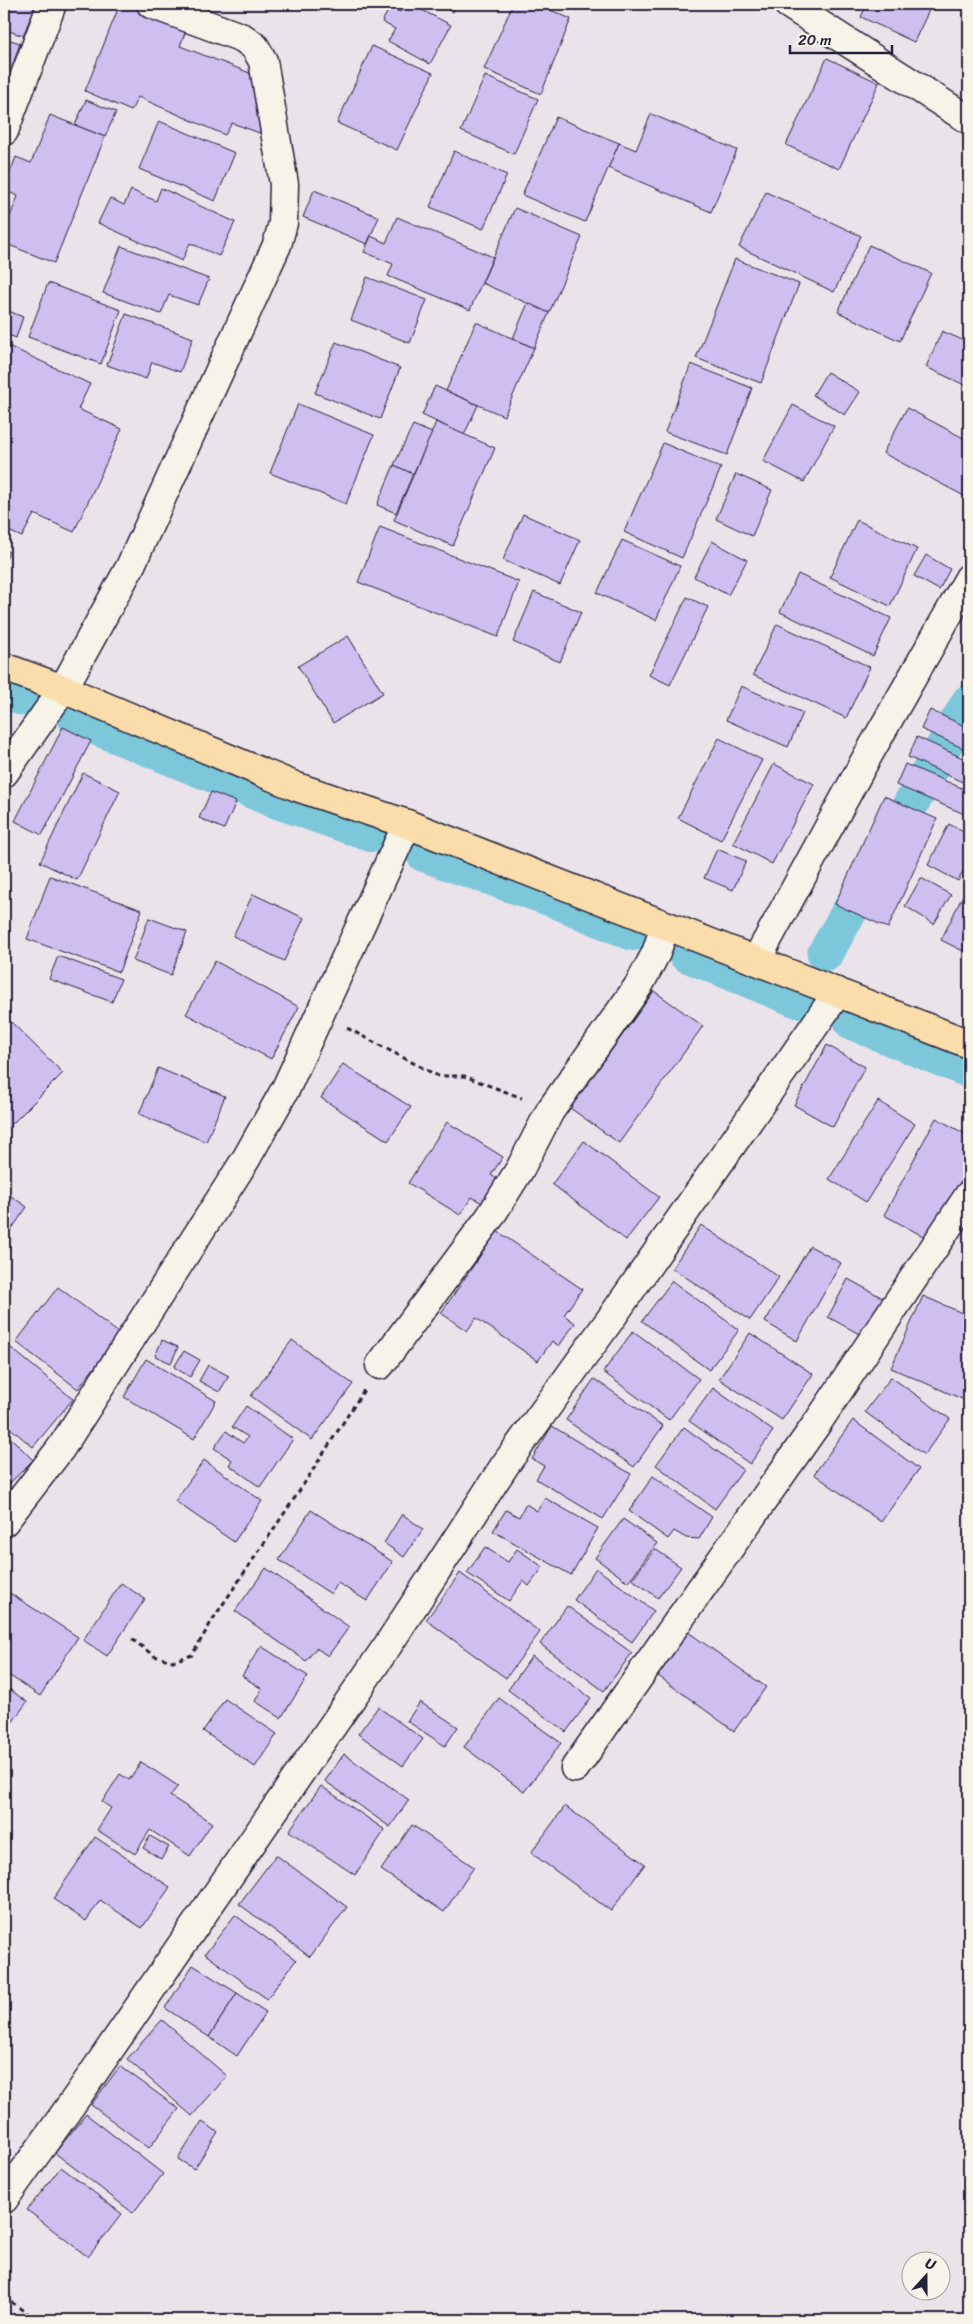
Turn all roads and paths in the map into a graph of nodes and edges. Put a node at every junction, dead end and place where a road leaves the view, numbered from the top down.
1 (52, 4) edge
2 (151, 4) edge
3 (788, 4) edge
4 (969, 120) edge
5 (4, 130) edge
6 (969, 578) edge
7 (4, 667) edge
8 (63, 689) junction
9 (4, 773) edge
10 (407, 824) junction
11 (665, 926) junction
12 (756, 959) junction
13 (838, 992) junction
14 (319, 1014) junction
15 (969, 1044) edge
16 (550, 1111) junction
17 (969, 1195) edge
18 (380, 1365) joint
19 (4, 1522) edge
20 (132, 1639) dead end
21 (575, 1768) dead end
22 (4, 2199) edge
23 (4, 2297) edge
24 (37, 2320) edge

1 - 5 street
2 - 8 street
3 - 4 street
6 - 12 street
7 - 8 main road
8 - 9 street
8 - 10 main road
10 - 11 main road
10 - 14 street
11 - 12 main road
11 - 16 street
12 - 13 main road
13 - 15 main road
13 - 22 street
14 - 16 path
14 - 19 street
16 - 18 street
17 - 21 street
18 - 20 path
23 - 24 path

